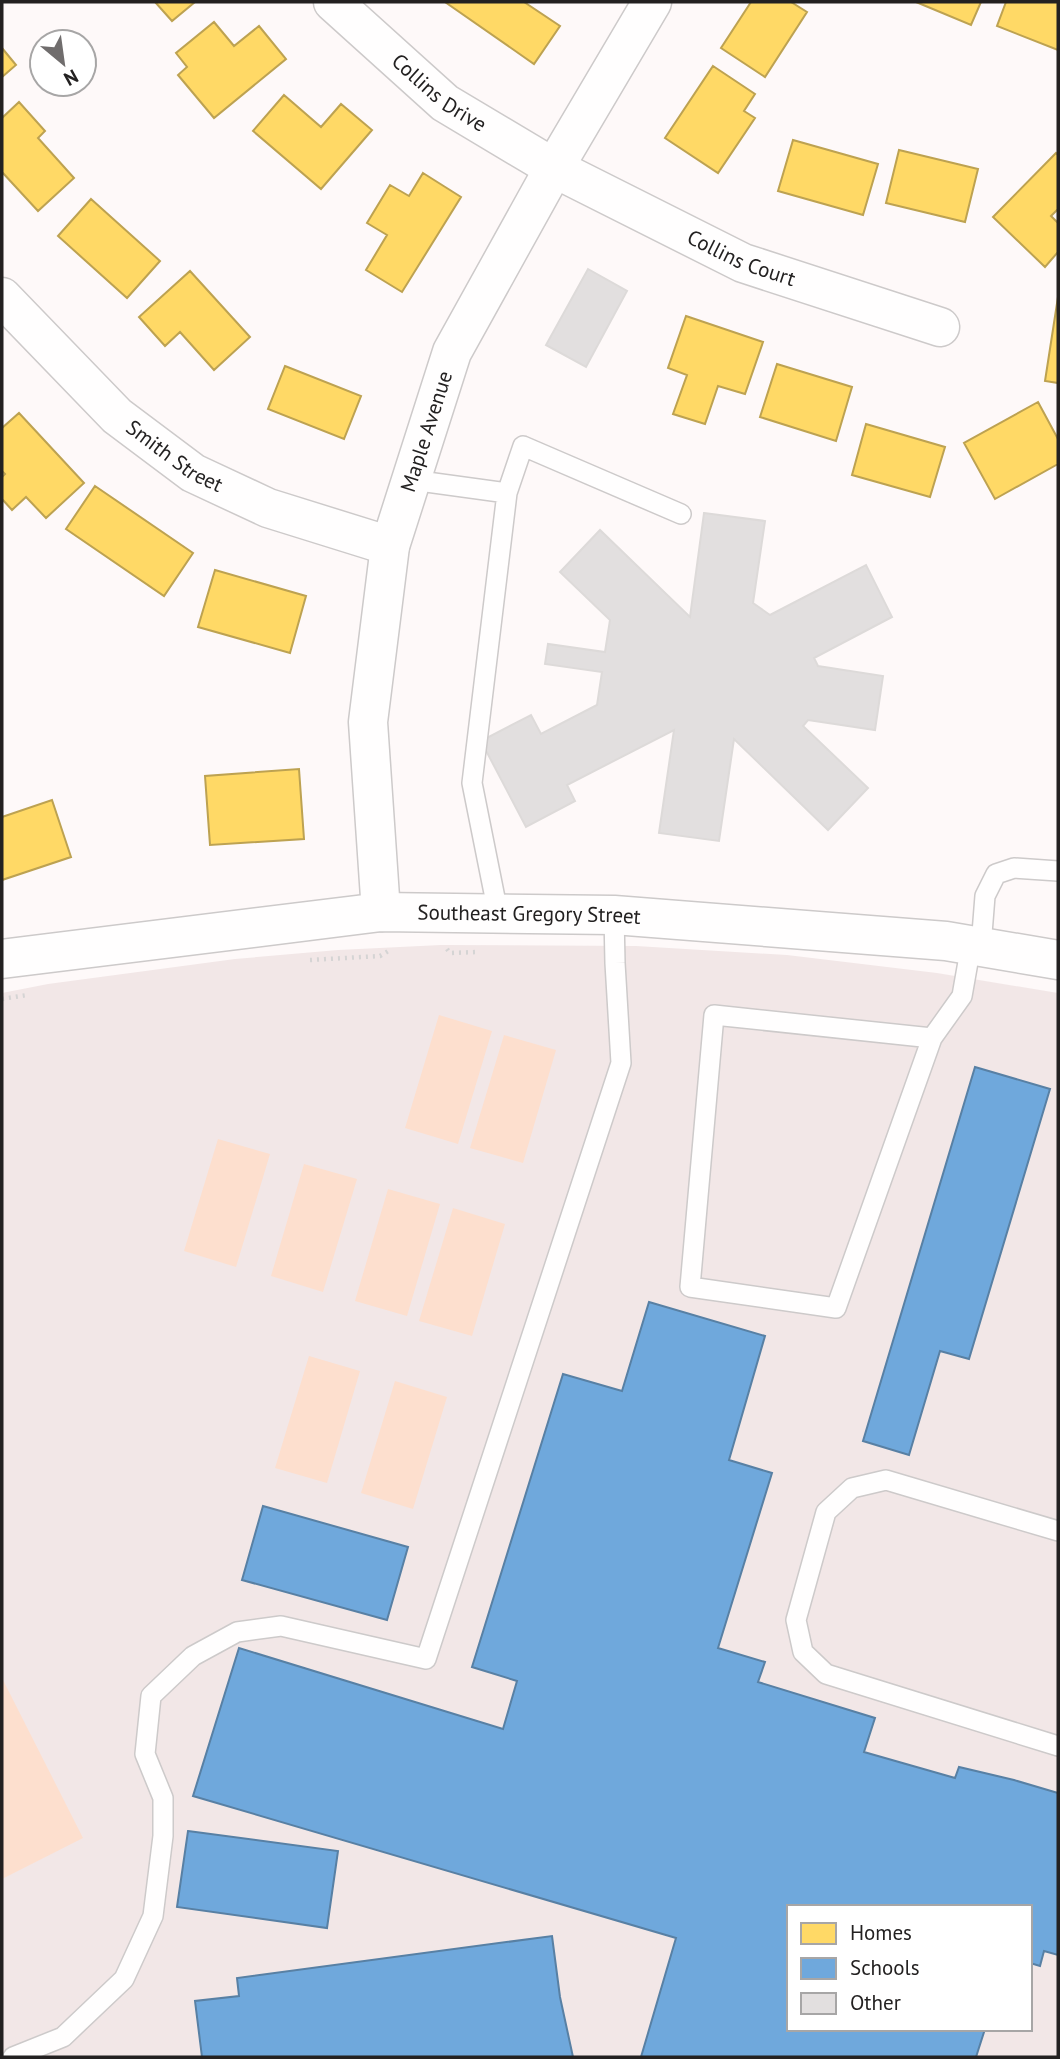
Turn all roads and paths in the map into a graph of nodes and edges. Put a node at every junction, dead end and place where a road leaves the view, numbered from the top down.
1 (333, 2) edge
2 (652, 2) edge
3 (554, 168) junction
4 (2, 297) edge
5 (940, 327) dead end
6 (412, 480) junction
7 (507, 493) junction
8 (681, 514) dead end
9 (390, 546) junction
10 (1058, 871) edge
11 (382, 912) junction
12 (498, 913) junction
13 (614, 915) junction
14 (400, 944) dead end
15 (976, 945) junction
16 (445, 946) dead end
17 (489, 952) dead end
18 (2, 959) edge
19 (308, 960) dead end
20 (1058, 960) edge
21 (28, 995) dead end
22 (2, 999) edge
23 (932, 1038) junction
24 (1058, 1531) edge
25 (1058, 1746) edge
26 (13, 2057) edge

1 - 3 street, Collins Drive
2 - 3 street, Maple Avenue
3 - 5 street, Collins Court
3 - 6 street, Maple Avenue
4 - 9 street, Smith Street
6 - 7 lane
6 - 9 street, Maple Avenue
7 - 8 lane
7 - 12 lane
9 - 11 street, Maple Avenue
10 - 15 lane
11 - 12 street, Southeast Gregory Street
11 - 18 street, Southeast Gregory Street
12 - 13 street, Southeast Gregory Street
13 - 15 street, Southeast Gregory Street
13 - 26 lane
14 - 19 path
15 - 20 street, Southeast Gregory Street
15 - 23 lane
16 - 17 path
21 - 22 path
23 - 23 lane
24 - 25 lane

